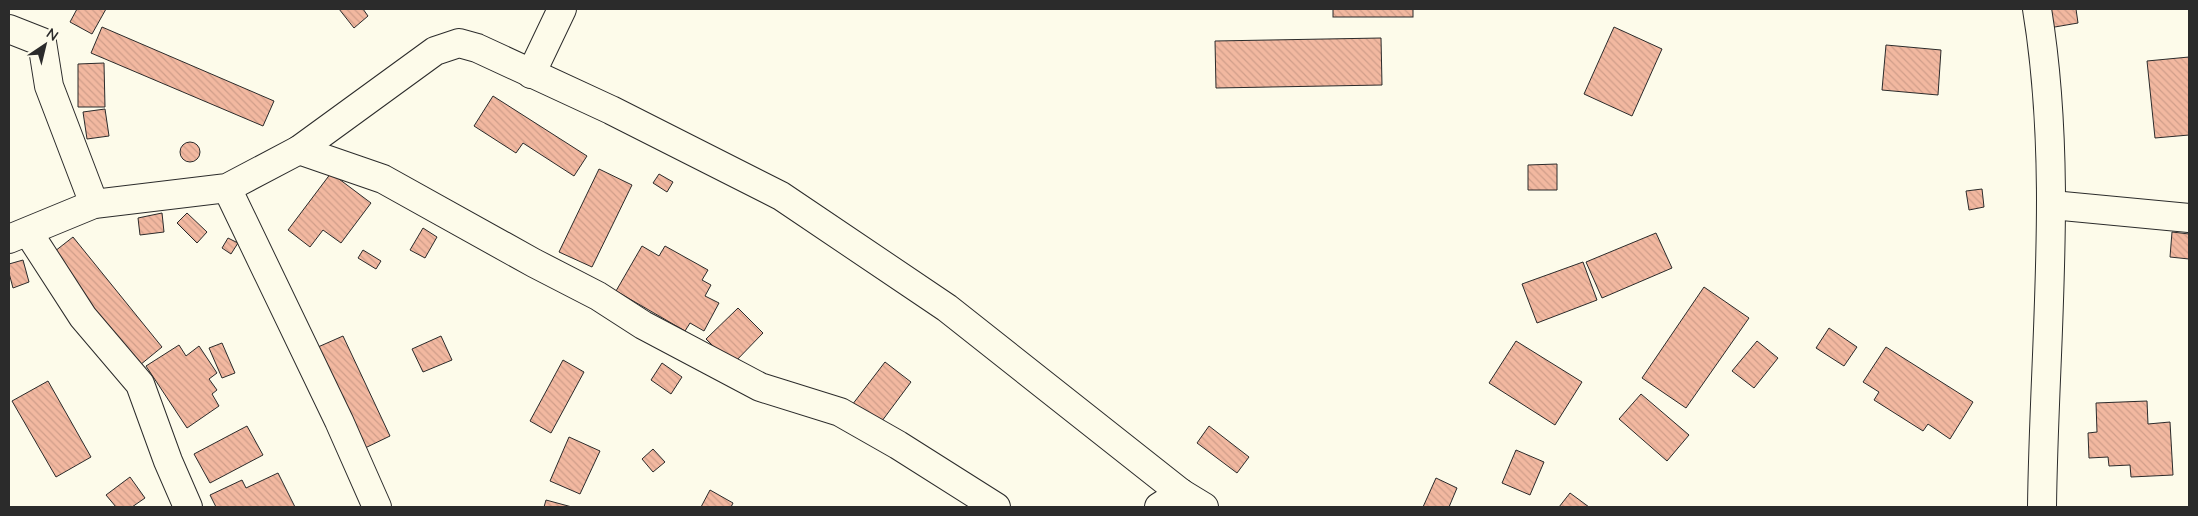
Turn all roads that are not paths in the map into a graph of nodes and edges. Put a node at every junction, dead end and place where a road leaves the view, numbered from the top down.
1 (562, 9) edge
2 (2037, 9) edge
3 (9, 29) edge
4 (531, 74) junction
5 (299, 150) junction
6 (227, 188) junction
7 (94, 204) junction
8 (2052, 205) junction
9 (2189, 218) edge
10 (19, 235) edge
11 (1181, 493) junction
12 (188, 507) edge
13 (377, 507) edge
14 (996, 507) edge
15 (1159, 507) edge
16 (1204, 507) edge
17 (2042, 507) edge

1 - 4 street
2 - 8 street
3 - 7 street
4 - 5 street
4 - 11 street
5 - 6 street
5 - 14 street
6 - 7 street
6 - 13 street
7 - 10 street
8 - 9 street
8 - 17 street
10 - 12 street
11 - 15 street
11 - 16 street

